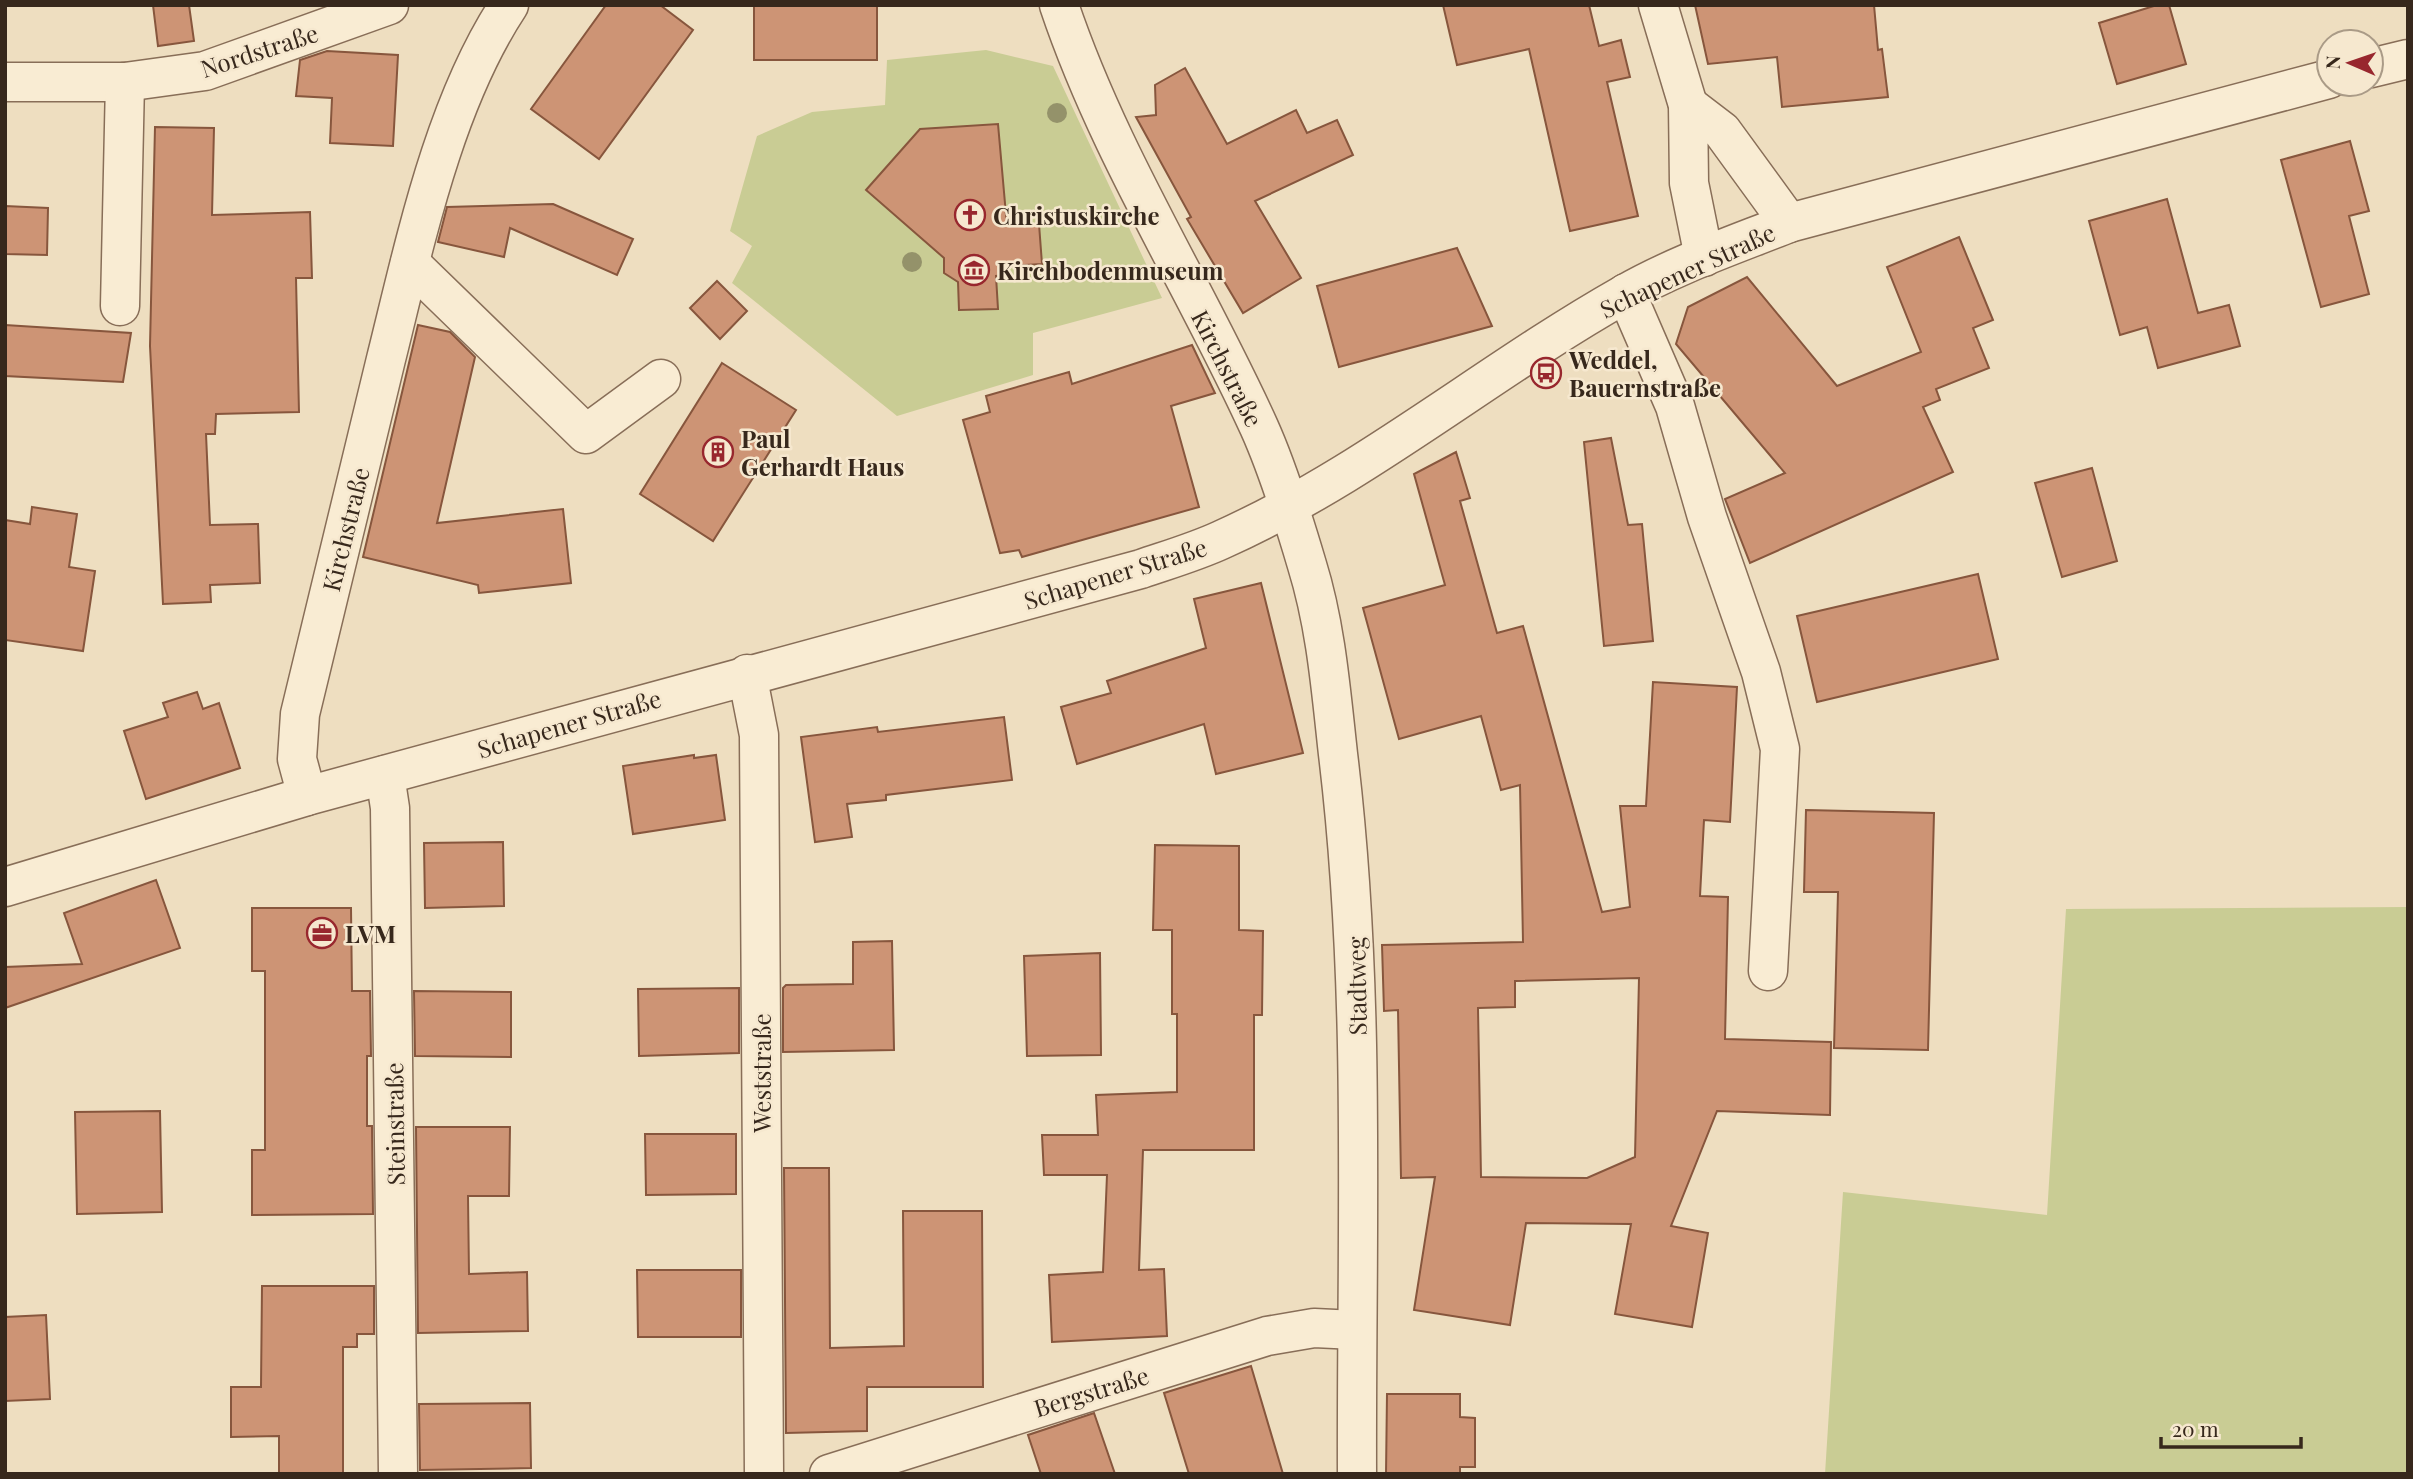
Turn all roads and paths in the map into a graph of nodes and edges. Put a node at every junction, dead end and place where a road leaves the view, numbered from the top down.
1 (389, 5) edge
2 (509, 5) edge
3 (1059, 5) edge
4 (1658, 5) edge
5 (2408, 59) edge
6 (2385, 65) edge
7 (5, 82) edge
8 (125, 82) junction
9 (2315, 83) edge
10 (1688, 105) junction
11 (1788, 223) junction
12 (1704, 257) junction
13 (410, 263) junction
14 (1626, 293) junction
15 (120, 306) dead end
16 (661, 379) dead end
17 (1286, 505) junction
18 (747, 674) junction
19 (385, 775) junction
20 (307, 796) junction
21 (5, 887) edge
22 (1768, 971) dead end
23 (1356, 1330) junction
24 (398, 1474) edge
25 (764, 1474) edge
26 (829, 1474) edge
27 (1357, 1474) edge

1 - 8 street, Nordstraße
2 - 13 street, Kirchstraße
3 - 17 street, Kirchstraße
4 - 10 street
5 - 6 street
7 - 8 street, Nordstraße
8 - 15 street
9 - 11 street, Schapener Straße
10 - 11 street
10 - 12 street
11 - 12 street, Schapener Straße
12 - 14 street, Schapener Straße
13 - 16 street
13 - 20 street, Kirchstraße
14 - 17 street, Schapener Straße
14 - 22 street
17 - 18 street, Schapener Straße
17 - 23 street, Stadtweg
18 - 19 street, Schapener Straße
18 - 25 street, Weststraße
19 - 20 street, Schapener Straße
19 - 24 street, Steinstraße
20 - 21 street, Schapener Straße
23 - 26 street, Bergstraße
23 - 27 street, Stadtweg

